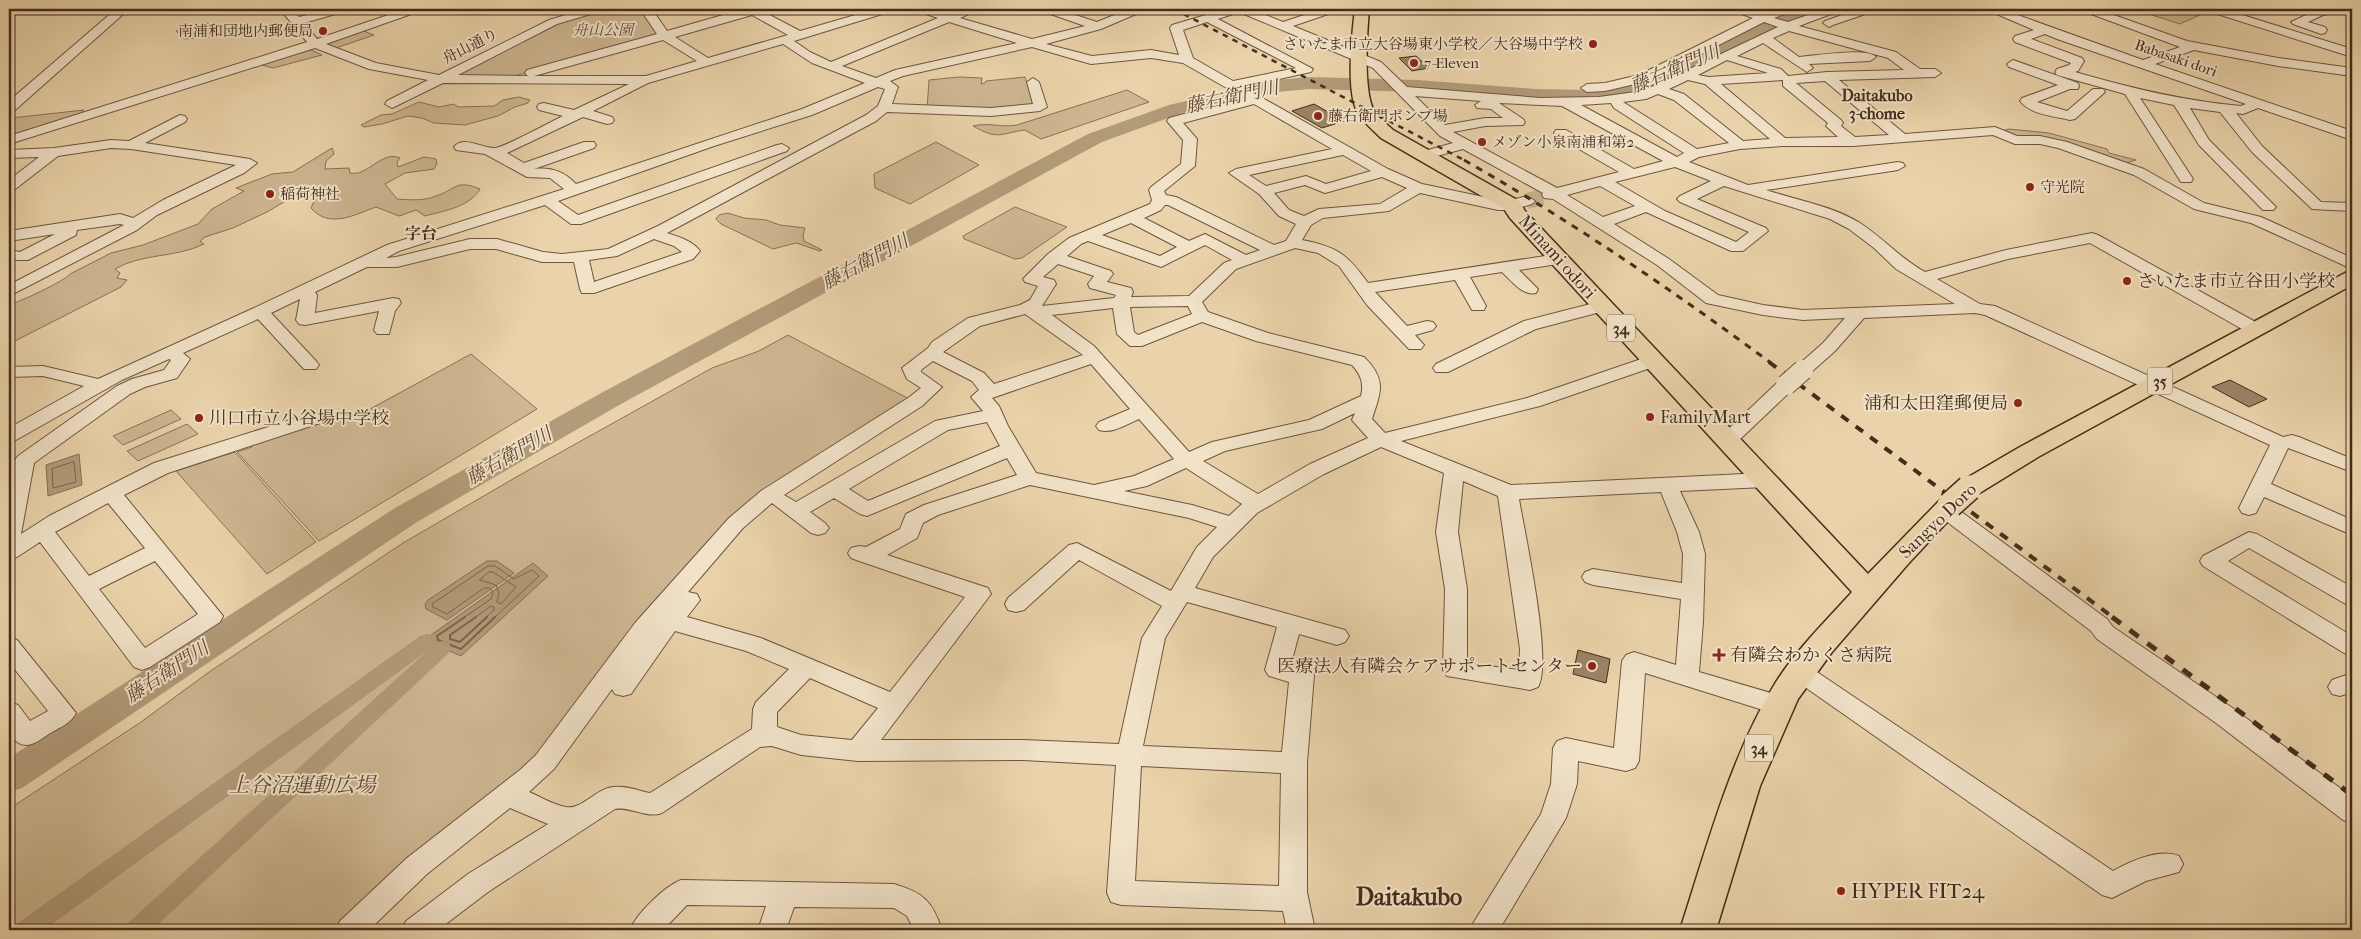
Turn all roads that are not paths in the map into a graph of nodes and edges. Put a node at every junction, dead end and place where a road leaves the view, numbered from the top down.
1 (110, 9) edge
2 (123, 9) edge
3 (136, 9) edge
4 (286, 9) edge
5 (342, 9) edge
6 (416, 9) edge
7 (597, 9) edge
8 (646, 9) edge
9 (755, 9) edge
10 (888, 9) edge
11 (921, 9) edge
12 (970, 9) edge
13 (1046, 9) edge
14 (1137, 9) edge
15 (1236, 9) edge
16 (1242, 9) edge
17 (1333, 9) edge
18 (1362, 9) edge
19 (1738, 9) edge
20 (1788, 9) edge
21 (1834, 9) edge
22 (1870, 9) edge
23 (1991, 9) edge
24 (2087, 9) edge
25 (2212, 9) edge
26 (2338, 9) edge
27 (570, 13) edge
28 (948, 18) junction
29 (1208, 18) junction
30 (1766, 18) junction
31 (296, 22) junction
32 (1190, 22) junction
33 (1829, 23) dead end
34 (1787, 25) junction
35 (1097, 26) junction
36 (1282, 26) junction
37 (2046, 30) junction
38 (664, 35) junction
39 (798, 35) junction
40 (1764, 38) junction
41 (785, 39) junction
42 (85, 42) junction
43 (1028, 43) junction
44 (315, 44) junction
45 (2193, 46) junction
46 (2349, 46) edge
47 (1878, 51) junction
48 (1726, 56) junction
49 (1361, 57) junction
50 (1186, 60) junction
51 (1797, 61) junction
52 (706, 62) junction
53 (2014, 64) dead end
54 (2144, 64) junction
55 (832, 66) junction
56 (2336, 70) junction
57 (2352, 72) edge
58 (1290, 73) junction
59 (1918, 74) junction
60 (1935, 74) dead end
61 (1688, 76) junction
62 (1824, 77) junction
63 (1786, 78) junction
64 (441, 79) junction
65 (508, 80) junction
66 (647, 80) junction
67 (1709, 81) junction
68 (1033, 82) dead end
69 (879, 83) junction
70 (1398, 85) junction
71 (2069, 85) junction
72 (1235, 87) junction
73 (1659, 90) junction
74 (2098, 92) junction
75 (1456, 95) junction
76 (2133, 96) junction
77 (1256, 98) junction
78 (1614, 99) junction
79 (2178, 102) junction
80 (2258, 103) junction
81 (392, 104) dead end
82 (544, 107) dead end
83 (9, 108) edge
84 (884, 108) junction
85 (1564, 108) junction
86 (2225, 109) junction
87 (579, 113) junction
88 (180, 119) dead end
89 (607, 120) dead end
90 (759, 128) junction
91 (1442, 130) junction
92 (1561, 133) dead end
93 (2352, 136) edge
94 (1902, 139) junction
95 (9, 140) edge
96 (1782, 142) junction
97 (1853, 142) junction
98 (1464, 144) junction
99 (131, 145) junction
100 (590, 145) dead end
101 (1740, 145) junction
102 (461, 147) dead end
103 (1345, 150) junction
104 (54, 152) junction
105 (9, 154) edge
106 (497, 154) junction
107 (1695, 154) junction
108 (1426, 156) junction
109 (1676, 162) junction
110 (1898, 166) dead end
111 (522, 168) junction
112 (1382, 172) junction
113 (1631, 173) junction
114 (2186, 179) dead end
115 (1724, 180) junction
116 (1603, 182) junction
117 (9, 187) edge
118 (1418, 188) junction
119 (1746, 189) junction
120 (573, 190) junction
121 (1264, 191) junction
122 (1550, 195) junction
123 (546, 199) junction
124 (1160, 200) junction
125 (1519, 203) junction
126 (1647, 207) junction
127 (2268, 207) dead end
128 (2352, 207) edge
129 (1131, 217) junction
130 (1305, 222) junction
131 (134, 223) junction
132 (1602, 223) junction
133 (82, 225) junction
134 (654, 234) junction
135 (9, 236) edge
136 (1088, 236) junction
137 (1292, 242) junction
138 (1189, 247) junction
139 (1272, 250) junction
140 (9, 254) edge
141 (1054, 257) junction
142 (581, 258) junction
143 (1558, 259) junction
144 (1244, 260) junction
145 (360, 264) junction
146 (2352, 264) edge
147 (1506, 267) junction
148 (1460, 275) junction
149 (2352, 277) edge
150 (1922, 278) junction
151 (1364, 289) junction
152 (1530, 289) dead end
153 (9, 291) edge
154 (301, 291) junction
155 (1121, 302) junction
156 (1478, 306) dead end
157 (1602, 306) junction
158 (1975, 308) junction
159 (1198, 309) junction
160 (1031, 310) junction
161 (260, 312) junction
162 (1858, 313) junction
163 (1428, 326) dead end
164 (2255, 329) junction
165 (383, 330) dead end
166 (1402, 333) junction
167 (1415, 345) dead end
168 (170, 352) junction
169 (932, 354) junction
170 (1094, 357) junction
171 (1653, 361) junction
172 (310, 365) dead end
173 (1442, 368) dead end
174 (9, 372) edge
175 (2154, 384) junction
176 (101, 385) junction
177 (990, 390) junction
178 (1368, 400) junction
179 (1142, 411) junction
180 (994, 415) junction
181 (313, 419) dead end
182 (1106, 426) dead end
183 (9, 436) edge
184 (1381, 440) junction
185 (1728, 440) junction
186 (2286, 442) junction
187 (1011, 449) junction
188 (1186, 460) junction
189 (2352, 466) edge
190 (1454, 472) junction
191 (1030, 478) junction
192 (1765, 480) junction
193 (1668, 486) junction
194 (2261, 488) junction
195 (834, 489) junction
196 (1091, 492) junction
197 (1508, 492) junction
198 (111, 493) junction
199 (1954, 501) junction
200 (1258, 504) junction
201 (2249, 508) dead end
202 (1233, 525) junction
203 (818, 528) dead end
204 (2352, 528) edge
205 (42, 530) junction
206 (12, 550) edge
207 (158, 551) junction
208 (1593, 577) dead end
209 (85, 587) junction
210 (1868, 592) junction
211 (1693, 593) junction
212 (1178, 597) junction
213 (2352, 597) edge
214 (689, 600) dead end
215 (1016, 604) dead end
216 (670, 621) junction
217 (1290, 622) junction
218 (1337, 636) dead end
219 (9, 646) edge
220 (2352, 647) edge
221 (806, 667) junction
222 (1800, 672) junction
223 (1687, 676) junction
224 (623, 687) dead end
225 (893, 704) junction
226 (1779, 704) junction
227 (9, 712) edge
228 (764, 737) junction
229 (858, 750) junction
230 (1129, 754) junction
231 (1294, 763) junction
232 (508, 795) junction
233 (2352, 812) edge
234 (577, 818) junction
235 (2169, 864) dead end
236 (784, 893) junction
237 (1294, 899) junction
238 (350, 930) edge
239 (416, 930) edge
240 (644, 930) edge
241 (772, 930) edge
242 (928, 930) edge
243 (1302, 930) edge
244 (1483, 930) edge
245 (1698, 930) edge

1 - 42 street
2 - 42 street
3 - 42 street
4 - 31 street
5 - 31 street
6 - 44 street
7 - 27 street, 舟山通り
8 - 38 street
9 - 38 street
9 - 39 street
10 - 39 street
11 - 28 street
12 - 28 street
13 - 35 street
14 - 35 street
15 - 29 street
16 - 36 street
17 - 36 street
18 - 49 main road, 34
19 - 30 street
20 - 30 street
21 - 34 street
22 - 33 street
23 - 37 street, Babasaki dori
24 - 45 street
25 - 46 street
26 - 46 street
27 - 64 street, 舟山通り
28 - 43 street
28 - 55 street
29 - 32 street
29 - 58 street
30 - 34 street
30 - 70 street
31 - 44 street
32 - 50 street
32 - 58 street
34 - 40 street
34 - 47 street
35 - 43 street
36 - 49 street
37 - 54 street, Babasaki dori
37 - 76 street
38 - 52 street
38 - 65 street
39 - 41 street
40 - 48 street
40 - 51 street
41 - 52 street
41 - 55 street
42 - 83 street
43 - 50 street
43 - 69 street
44 - 64 street
44 - 95 street
45 - 54 street
45 - 56 street
46 - 56 street
47 - 51 street
47 - 59 street
48 - 61 street
48 - 63 street
49 - 70 street
49 - 108 main road, Minami odori / 34
50 - 72 street
51 - 62 street
52 - 66 street
53 - 71 street
54 - 80 street, Babasaki dori
55 - 69 street
56 - 57 street
58 - 72 street
59 - 60 street
59 - 62 street
61 - 67 street
61 - 73 street
62 - 63 street
62 - 94 street
63 - 67 street
63 - 97 street
64 - 65 street
64 - 81 street, 舟山通り
65 - 66 street
66 - 87 street
67 - 96 street
68 - 84 street
69 - 84 street
69 - 90 street
70 - 75 street
70 - 91 street
71 - 74 street
71 - 74 street
72 - 77 street
73 - 78 street
73 - 101 street
74 - 76 street
75 - 85 street
75 - 91 street
76 - 79 street
76 - 114 street
77 - 103 street
77 - 124 street
78 - 85 street
78 - 107 street
79 - 86 street
79 - 127 street
80 - 86 street
80 - 93 street, Babasaki dori
82 - 87 street
84 - 134 street
85 - 109 street
86 - 128 street
87 - 89 street
87 - 106 street
88 - 99 street
90 - 120 street
90 - 123 street
91 - 98 street
92 - 113 street
94 - 97 street
94 - 146 street
96 - 97 street
96 - 101 street
98 - 108 street
98 - 122 street
99 - 104 street
99 - 131 street
100 - 111 street
101 - 107 street
102 - 106 street
103 - 112 street
103 - 121 street
104 - 105 street
104 - 117 street
106 - 111 street
107 - 109 street
108 - 125 main road, Minami odori / 34
109 - 113 street
109 - 115 street
110 - 119 street
111 - 120 street
112 - 118 street
112 - 121 street
113 - 116 street
115 - 119 street
115 - 126 street
116 - 122 street
116 - 126 street
118 - 125 street
118 - 130 street
119 - 150 street
120 - 123 street
121 - 130 street
122 - 132 street
123 - 145 street
124 - 129 street
124 - 139 street
125 - 143 main road, Minami odori / 34
126 - 132 street
129 - 136 street
129 - 138 street
130 - 137 street
131 - 133 street
131 - 153 street
132 - 162 street
133 - 135 street
133 - 140 street
134 - 142 street
134 - 142 street
136 - 138 street
136 - 141 street
137 - 139 street
137 - 151 street
138 - 144 street
139 - 144 street
141 - 155 street
141 - 160 street
142 - 145 street
143 - 147 street
143 - 157 main road, Minami odori / 34
144 - 159 street
145 - 154 street
147 - 148 street
147 - 152 street
148 - 151 street
148 - 156 street
149 - 164 main road, Sangyo Doro / 35
150 - 158 street
150 - 164 street
151 - 166 street
154 - 161 street
154 - 165 street
155 - 159 street
155 - 159 street
155 - 160 street
157 - 171 main road, Minami odori / 34
157 - 173 street
158 - 162 street
158 - 175 street
159 - 178 street
160 - 169 street
160 - 170 street
161 - 168 street
161 - 172 street
162 - 185 street, bridge
163 - 166 street
164 - 175 main road, Sangyo Doro / 35
166 - 167 street
168 - 176 street
168 - 206 street
169 - 177 street
169 - 232 street
170 - 177 street
170 - 179 street
171 - 184 street
171 - 185 main road, Minami odori / 34
174 - 176 street
175 - 186 street
175 - 199 main road, Sangyo Doro / 35
176 - 183 street
177 - 180 street
178 - 184 street
178 - 188 street
179 - 182 street
179 - 188 street
180 - 187 street
180 - 195 street
181 - 198 street
184 - 190 street
184 - 200 street
185 - 192 main road, Minami odori / 34
186 - 189 street
186 - 194 street
187 - 191 street
187 - 195 street
188 - 196 street
188 - 200 street
190 - 197 street
190 - 197 street
191 - 196 street
191 - 225 street
192 - 193 street
192 - 210 main road, Minami odori / 34
193 - 197 street
193 - 211 street
194 - 201 street
194 - 204 street
195 - 203 street
196 - 202 street
198 - 205 street
198 - 207 street
199 - 210 main road, Sangyo Doro / 35
199 - 233 street
200 - 202 street
202 - 212 street
205 - 206 street
205 - 209 street
207 - 209 street
207 - 209 street
208 - 211 street
210 - 222 main road, Sangyo Doro / 34
211 - 223 street
212 - 215 street
212 - 217 street
212 - 230 street
213 - 220 street
214 - 216 street
216 - 221 street
216 - 224 street
217 - 218 street
217 - 231 street
219 - 227 street
221 - 225 street
221 - 228 street
222 - 226 main road, Sangyo Doro / 34
222 - 235 street
223 - 226 street
223 - 244 street
225 - 229 street
226 - 245 main road, Sangyo Doro / 34
228 - 229 street
228 - 234 street
229 - 230 street
230 - 231 street
230 - 237 street
231 - 237 street
232 - 234 street
232 - 238 street
234 - 239 street
236 - 240 street
236 - 241 street
236 - 242 street
237 - 243 street

